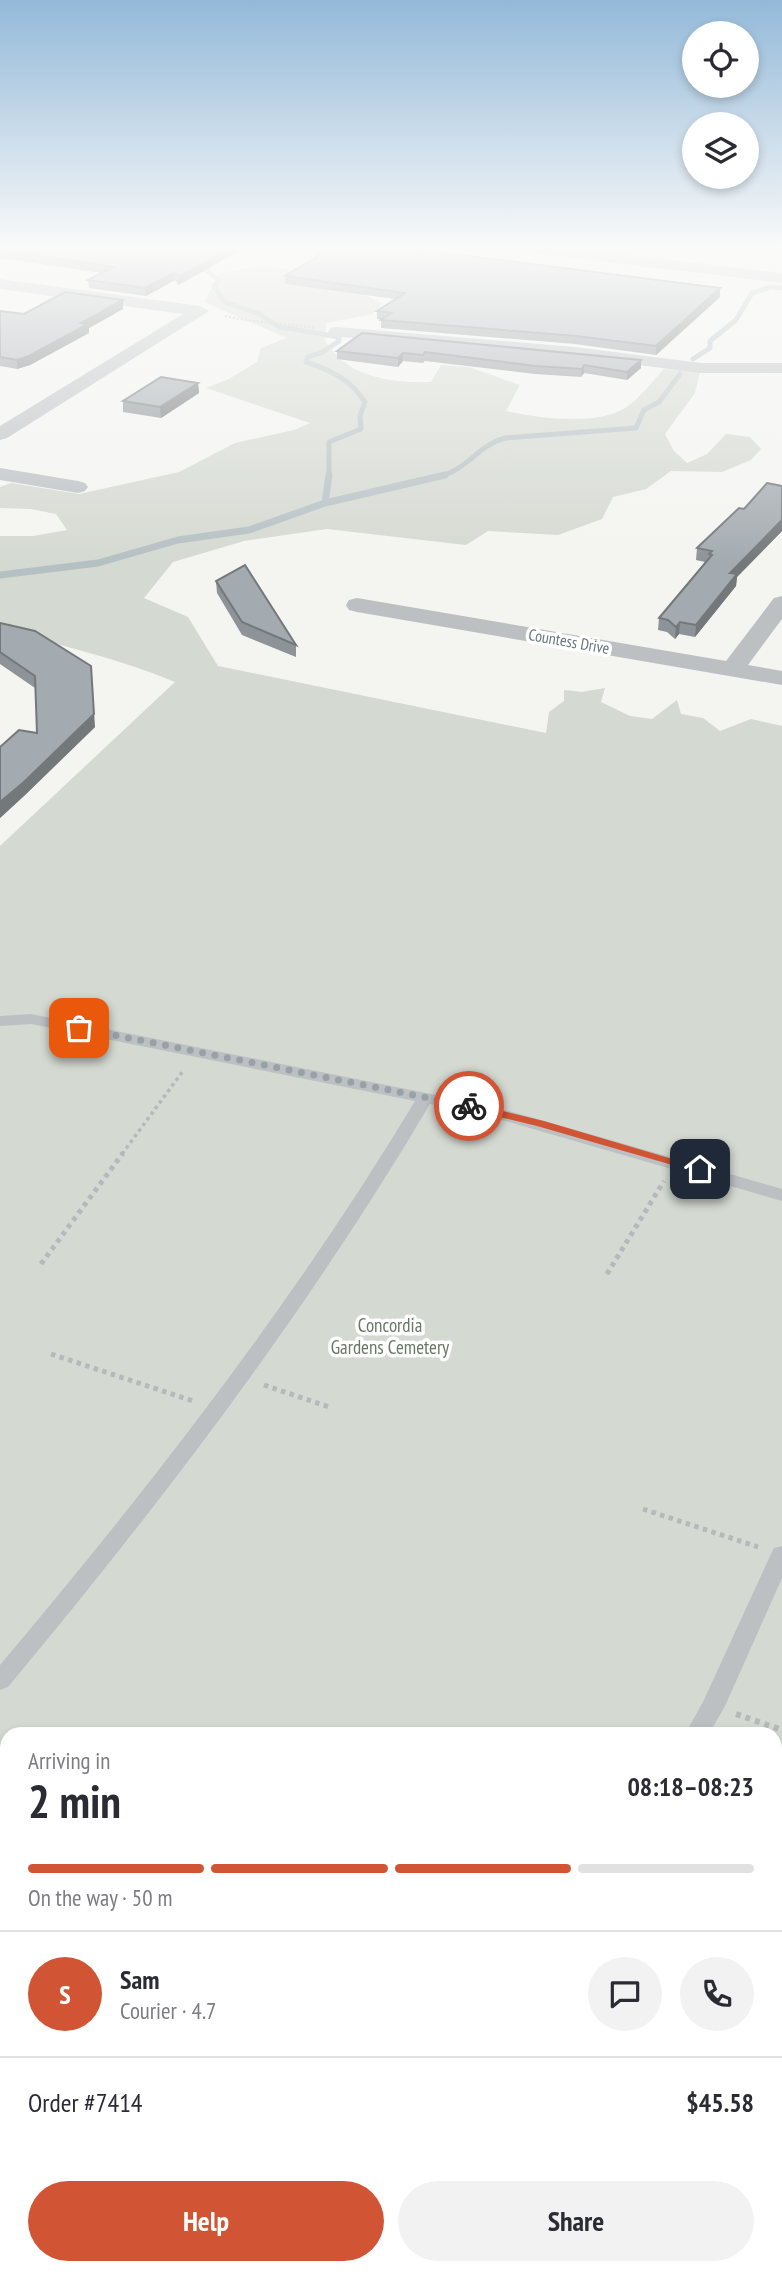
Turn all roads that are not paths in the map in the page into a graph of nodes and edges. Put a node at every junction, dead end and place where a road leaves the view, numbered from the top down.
1 (133, 352) edge
2 (577, 352) edge
3 (782, 369) edge
4 (0, 434) edge
5 (0, 474) edge
6 (78, 487) dead end
7 (782, 603) edge
8 (357, 605) dead end
9 (733, 669) junction
10 (782, 678) edge
11 (0, 1021) edge
12 (426, 1097) junction
13 (782, 1195) edge
14 (782, 1554) edge
15 (0, 1681) edge
16 (701, 1727) edge

1 - 4 street
2 - 3 street
5 - 6 street
7 - 9 street
8 - 9 street, Countess Drive
9 - 10 street, Countess Drive
11 - 12 lane
12 - 13 lane
12 - 15 lane
14 - 16 lane

